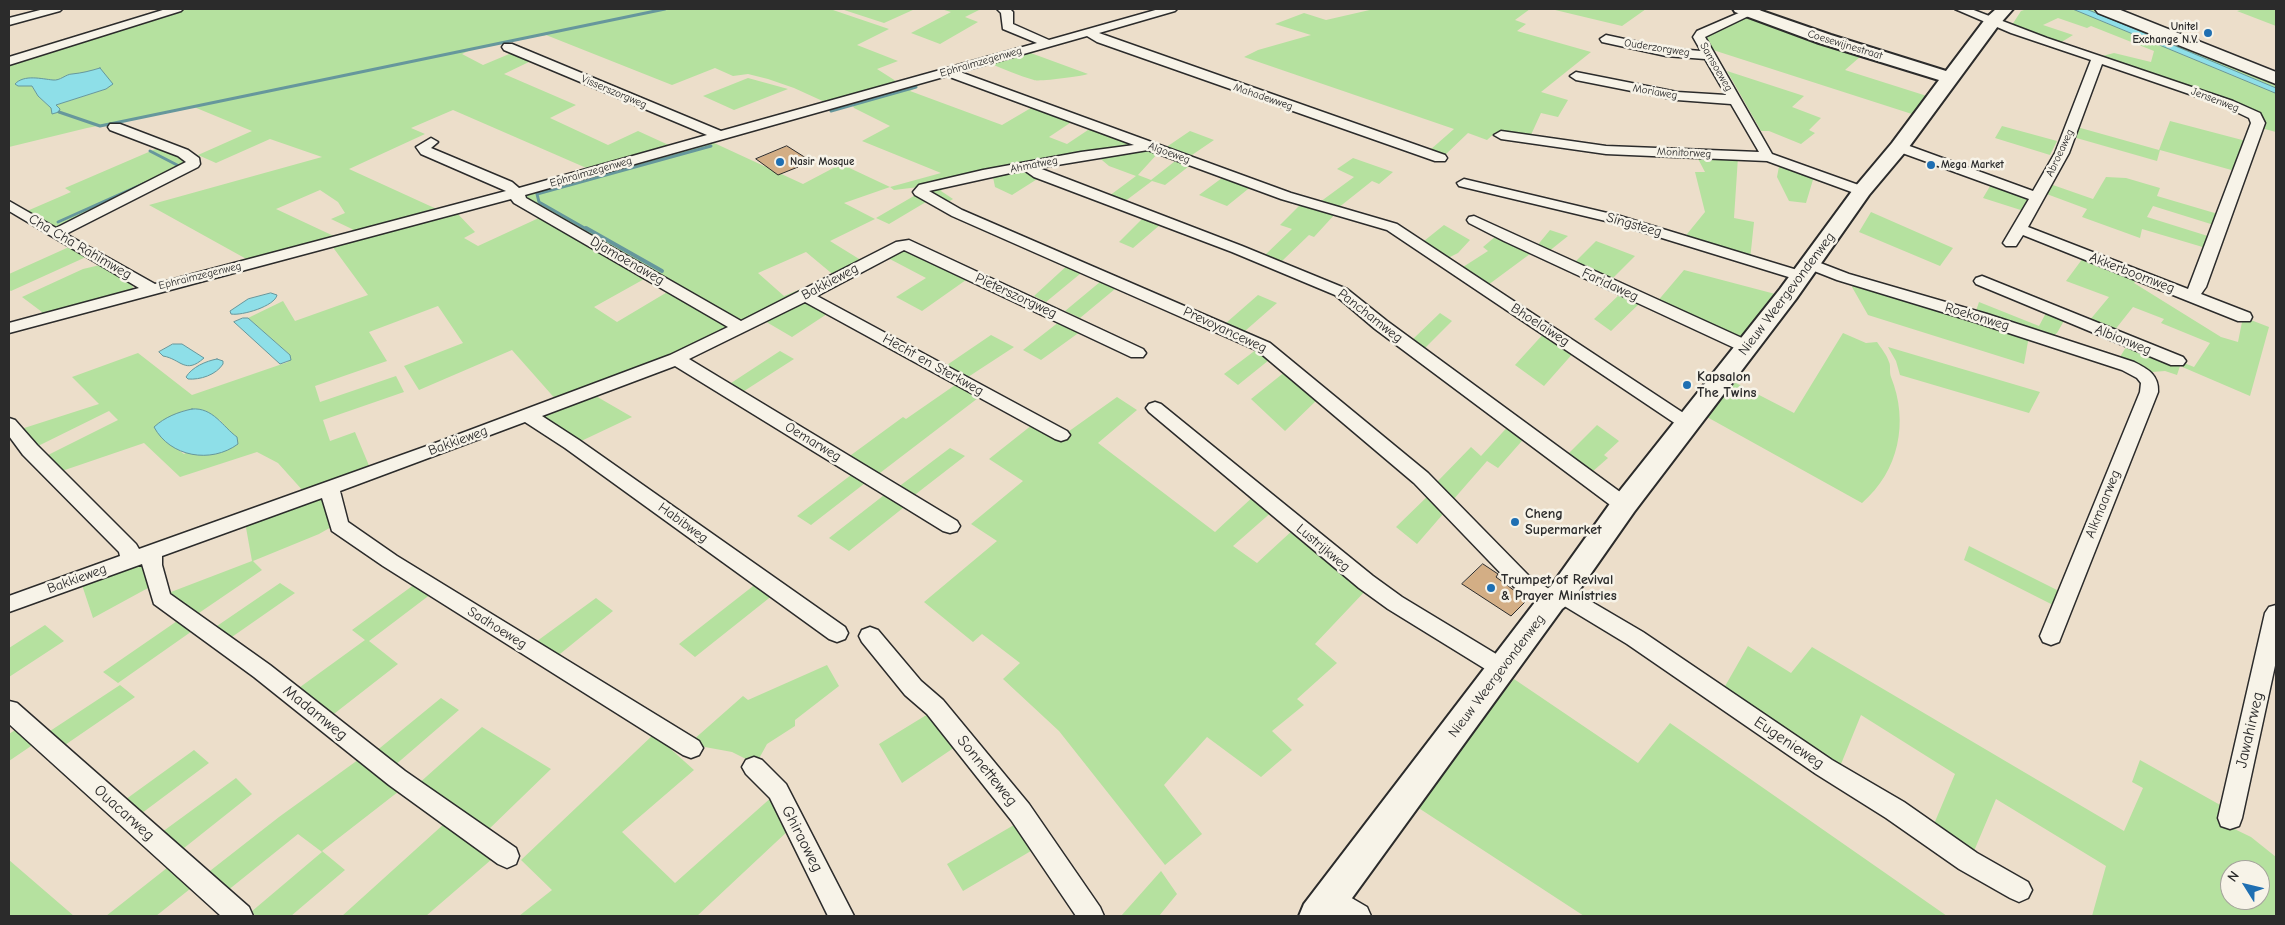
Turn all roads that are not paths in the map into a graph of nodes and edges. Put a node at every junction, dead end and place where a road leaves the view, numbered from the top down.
1 (56, 9) edge
2 (178, 9) edge
3 (1003, 9) edge
4 (1171, 9) edge
5 (1961, 9) edge
6 (2005, 9) edge
7 (2106, 9) edge
8 (1749, 10) edge
9 (9, 22) edge
10 (1992, 22) junction
11 (1088, 32) junction
12 (1606, 39) dead end
13 (1047, 43) junction
14 (508, 47) dead end
15 (1708, 55) junction
16 (2098, 59) junction
17 (9, 61) edge
18 (948, 72) junction
19 (1576, 76) dead end
20 (1950, 78) junction
21 (2276, 78) edge
22 (1735, 100) junction
23 (115, 127) dead end
24 (1501, 135) dead end
25 (720, 136) junction
26 (431, 142) dead end
27 (1149, 146) junction
28 (1899, 148) junction
29 (1766, 153) dead end
30 (1440, 158) dead end
31 (1027, 166) junction
32 (1464, 183) dead end
33 (921, 190) joint
34 (1862, 192) junction
35 (516, 193) junction
36 (2037, 197) junction
37 (9, 205) edge
38 (1474, 220) dead end
39 (1392, 227) joint
40 (2020, 229) junction
41 (55, 234) junction
42 (2011, 243) dead end
43 (895, 248) joint
44 (1806, 270) junction
45 (1982, 281) dead end
46 (152, 289) junction
47 (805, 296) junction
48 (2191, 296) junction
49 (2244, 317) dead end
50 (2069, 318) junction
51 (740, 327) junction
52 (9, 328) edge
53 (2056, 342) junction
54 (1747, 347) junction
55 (1137, 353) dead end
56 (676, 358) junction
57 (2177, 361) dead end
58 (2144, 374) joint
59 (1155, 408) dead end
60 (527, 415) junction
61 (9, 424) edge
62 (1688, 424) junction
63 (1061, 435) dead end
64 (329, 487) junction
65 (1624, 505) junction
66 (950, 526) dead end
67 (141, 556) junction
68 (1557, 598) junction
69 (9, 604) edge
70 (2276, 613) edge
71 (836, 633) dead end
72 (870, 636) dead end
73 (2051, 636) dead end
74 (1503, 669) junction
75 (9, 710) edge
76 (691, 748) dead end
77 (754, 767) dead end
78 (2230, 818) dead end
79 (507, 856) dead end
80 (2019, 890) dead end
81 (1324, 907) edge
82 (240, 916) edge
83 (841, 916) edge
84 (1092, 916) edge
85 (1358, 916) edge

1 - 9 street
2 - 17 street
3 - 13 street
4 - 11 street, Ephraimzegenweg
5 - 10 street, Jensenweg
6 - 10 street, Nieuw Weergevondenweg
7 - 21 main road
8 - 15 street, Samsoeweg
8 - 20 street, Coesewijnestraat
10 - 16 street, Jensenweg
10 - 20 street, Nieuw Weergevondenweg
11 - 13 street, Ephraimzegenweg
11 - 30 street, Mahadewweg
12 - 15 street, Ouderzorgweg
13 - 18 street, Ephraimzegenweg
14 - 25 street, Visserszorgweg
15 - 22 street, Samsoeweg
16 - 36 street, Abroeaweg
16 - 48 street, Jensenweg
18 - 25 street, Ephraimzegenweg
18 - 27 street, Algoeweg
19 - 22 street, Moriaweg
20 - 28 street, Nieuw Weergevondenweg
22 - 29 street, Samsoeweg
23 - 41 street
24 - 34 street, Monitorweg
25 - 35 street, Ephraimzegenweg
26 - 35 street, Djamoenaweg
27 - 31 street, Ahmatweg
27 - 39 street, Algoeweg
28 - 34 street, Nieuw Weergevondenweg
28 - 36 street
31 - 33 street, Ahmatweg
31 - 65 street, Panchamweg
32 - 44 street, Singsteeg
33 - 68 street, Prevoyanceweg
34 - 44 street, Nieuw Weergevondenweg
35 - 46 street, Ephraimzegenweg
35 - 51 street, Djamoenaweg
36 - 40 street, Abroeaweg
37 - 41 street, Cha Cha Rahimweg
38 - 54 street, Faridaweg
39 - 62 street, Bhoelaiweg
40 - 42 street, Abroeaweg
40 - 48 street, Akkerboomweg
41 - 46 street, Cha Cha Rahimweg
43 - 47 street, Bakkieweg
43 - 55 street, Pieterszorgweg
44 - 53 street, Roekonweg
44 - 54 street, Nieuw Weergevondenweg
45 - 50 street, Albionweg
46 - 52 street, Ephraimzegenweg
47 - 51 street, Bakkieweg
47 - 63 street, Hecht en Sterkweg
48 - 49 street, Akkerboomweg
50 - 53 street
50 - 57 street, Albionweg
51 - 56 street, Bakkieweg
53 - 58 street, Roekonweg
54 - 62 street, Nieuw Weergevondenweg
56 - 60 street, Bakkieweg
56 - 66 street, Oemarweg
58 - 73 street, Alkmaarweg
59 - 74 street, Lustrijkweg
60 - 64 street, Bakkieweg
60 - 71 street, Habibweg
61 - 67 street, Madamweg
62 - 65 street, Nieuw Weergevondenweg
64 - 67 street, Bakkieweg
64 - 76 street, Sadhoeweg
65 - 68 street, Nieuw Weergevondenweg
67 - 69 street, Bakkieweg
67 - 79 street, Madamweg
68 - 74 street, Nieuw Weergevondenweg
68 - 80 street, Eugenieweg
70 - 78 street, Jawahirweg
72 - 84 street, Sonnetteweg
74 - 81 street, Nieuw Weergevondenweg
75 - 82 street, Ouacarweg
77 - 83 street, Ghiraoweg
81 - 85 street

